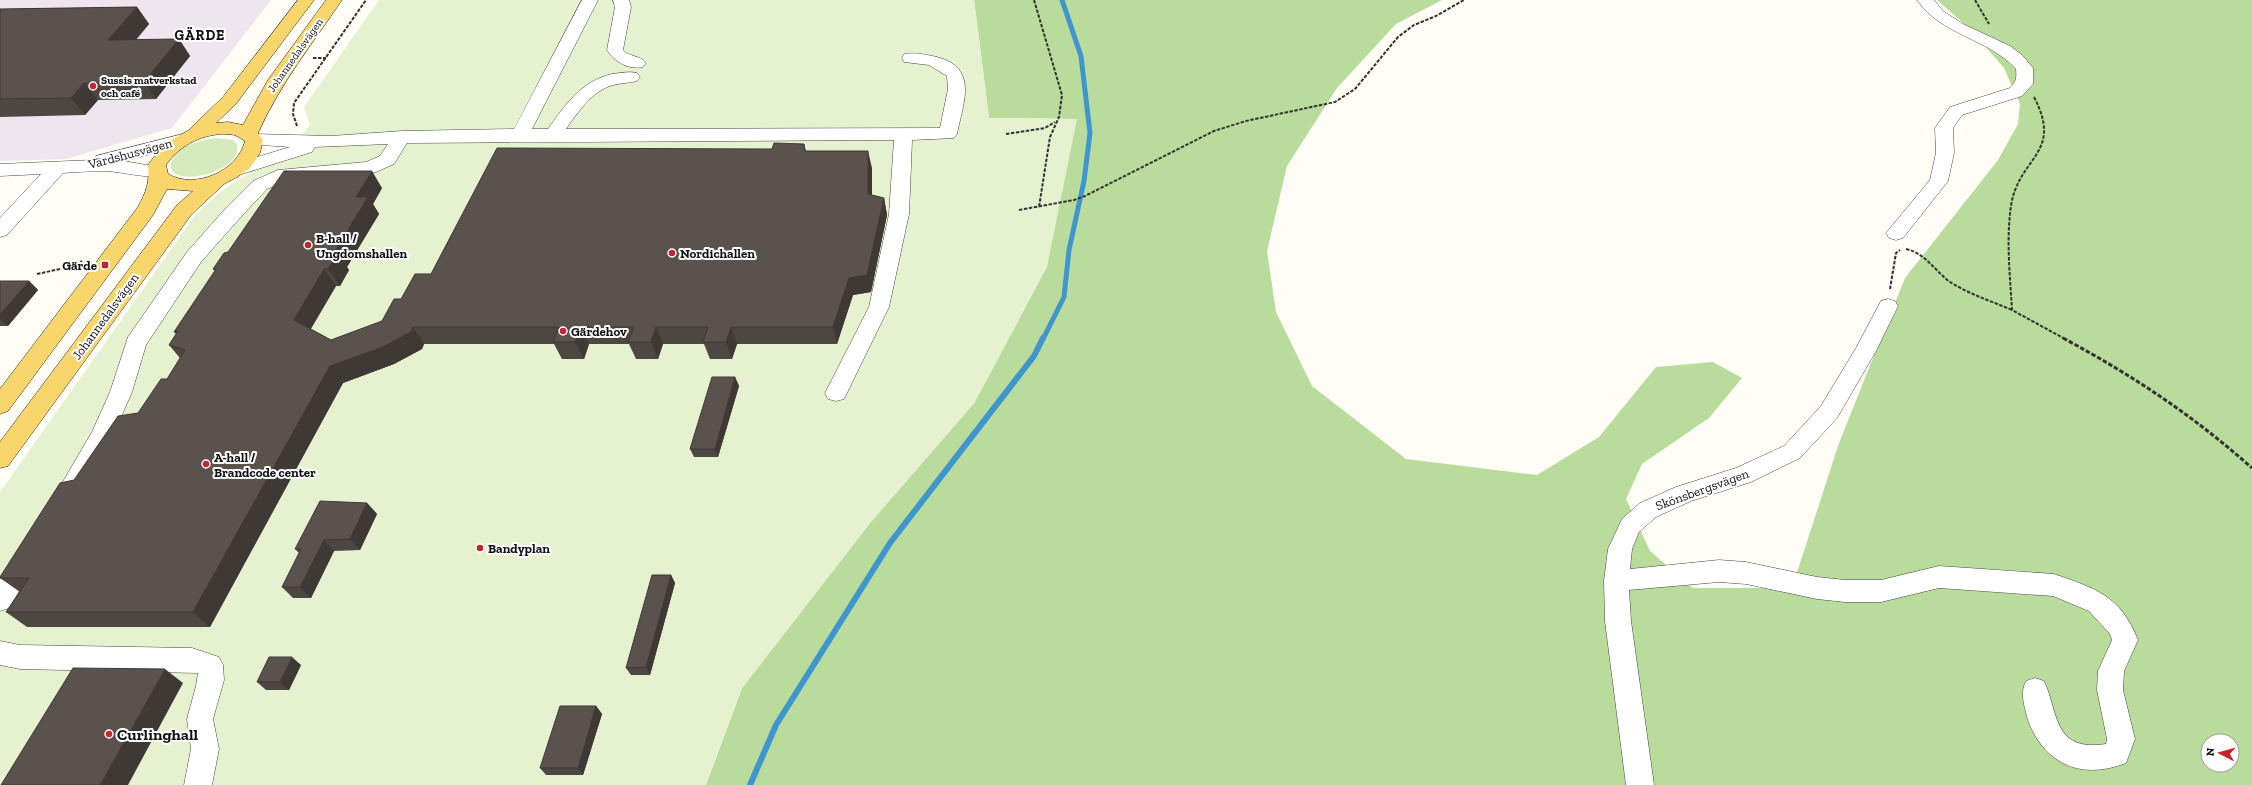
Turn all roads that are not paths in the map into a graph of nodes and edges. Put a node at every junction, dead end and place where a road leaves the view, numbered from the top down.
1 (306, 0) edge
2 (334, 0) edge
3 (590, 0) edge
4 (621, 0) edge
5 (1925, 0) edge
6 (910, 58) dead end
7 (903, 135) junction
8 (252, 136) junction
9 (520, 136) junction
10 (552, 136) junction
11 (189, 137) junction
12 (402, 137) junction
13 (331, 142) junction
14 (77, 167) junction
15 (56, 169) junction
16 (0, 170) edge
17 (158, 175) junction
18 (226, 175) junction
19 (0, 230) edge
20 (1896, 233) dead end
21 (1888, 306) road end
22 (836, 393) dead end
23 (0, 405) edge
24 (0, 459) edge
25 (59, 508) edge
26 (37, 542) edge
27 (1616, 581) junction
28 (0, 600) edge
29 (0, 653) edge
30 (2035, 690) dead end
31 (198, 785) edge
32 (1640, 785) edge

1 - 11 main road, Johannedalsvägen
2 - 8 main road, Johannedalsvägen
3 - 9 street
4 - 10 street
5 - 20 street
6 - 7 street
7 - 10 street
7 - 22 street
8 - 11 main road
8 - 13 street
8 - 18 main road, Johannedalsvägen
9 - 10 street
9 - 12 street
11 - 14 street, Värdshusvägen
11 - 17 main road, Johannedalsvägen
12 - 13 street
12 - 25 street
13 - 18 street
14 - 15 street, Värdshusvägen
14 - 17 street, Värdshusvägen
15 - 16 street, Värdshusvägen
15 - 19 street
17 - 18 main road
17 - 23 main road
18 - 24 main road, Johannedalsvägen
21 - 27 street, Skönsbergsvägen
26 - 28 street
27 - 30 street
27 - 32 street, Skönsbergsvägen
29 - 31 street

